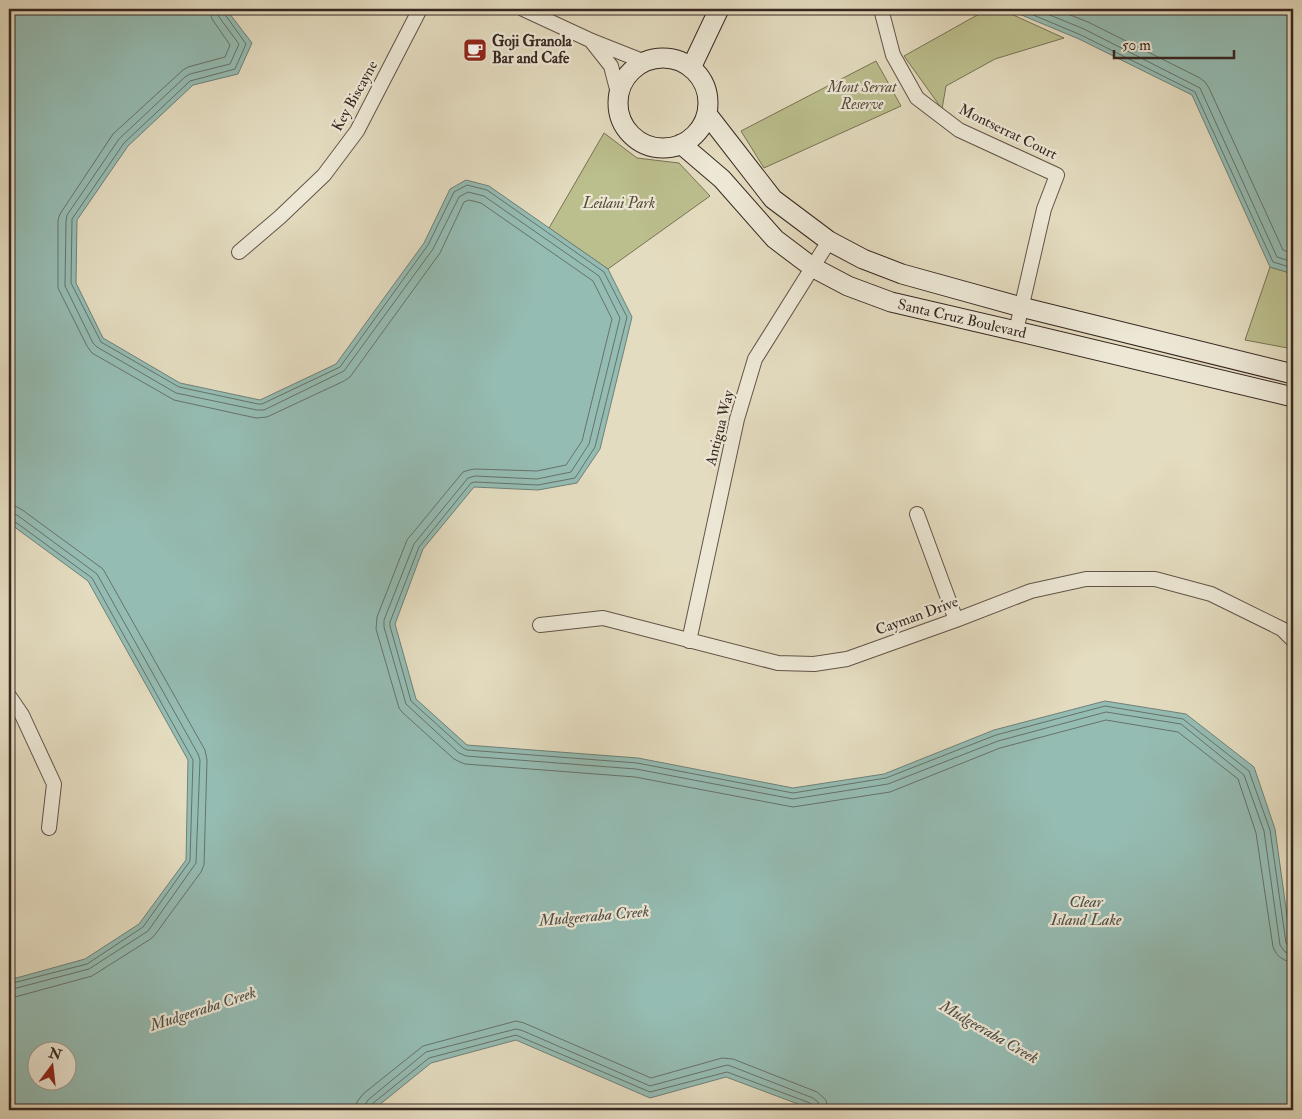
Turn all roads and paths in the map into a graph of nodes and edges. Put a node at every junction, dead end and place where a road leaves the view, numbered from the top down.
1 (420, 9) edge
2 (523, 9) edge
3 (720, 9) edge
4 (881, 9) edge
5 (592, 41) junction
6 (644, 62) junction
7 (691, 68) junction
8 (618, 93) junction
9 (706, 114) junction
10 (681, 144) junction
11 (829, 241) junction
12 (239, 252) dead end
13 (812, 267) junction
14 (1021, 307) junction
15 (1016, 331) junction
16 (1293, 374) edge
17 (1293, 397) edge
18 (916, 514) dead end
19 (956, 620) junction
20 (540, 625) dead end
21 (1293, 640) edge
22 (689, 641) junction
23 (9, 696) edge
24 (49, 828) dead end

1 - 12 street, Key Biscayne
2 - 5 street
3 - 7 street
4 - 14 street, Montserrat Court
5 - 6 street
5 - 8 street
6 - 7 street
6 - 8 street
7 - 9 street
8 - 10 street
9 - 10 street
9 - 11 street, Santa Cruz Boulevard
10 - 13 street, Santa Cruz Boulevard
11 - 13 street, Antigua Way
11 - 14 street, Santa Cruz Boulevard
13 - 15 street, Santa Cruz Boulevard
13 - 22 street, Antigua Way
14 - 15 street, Montserrat Court
14 - 16 street, Santa Cruz Boulevard
15 - 17 street, Santa Cruz Boulevard
18 - 19 street
19 - 21 street, Cayman Drive
19 - 22 street, Cayman Drive
20 - 22 street, Cayman Drive
23 - 24 street

